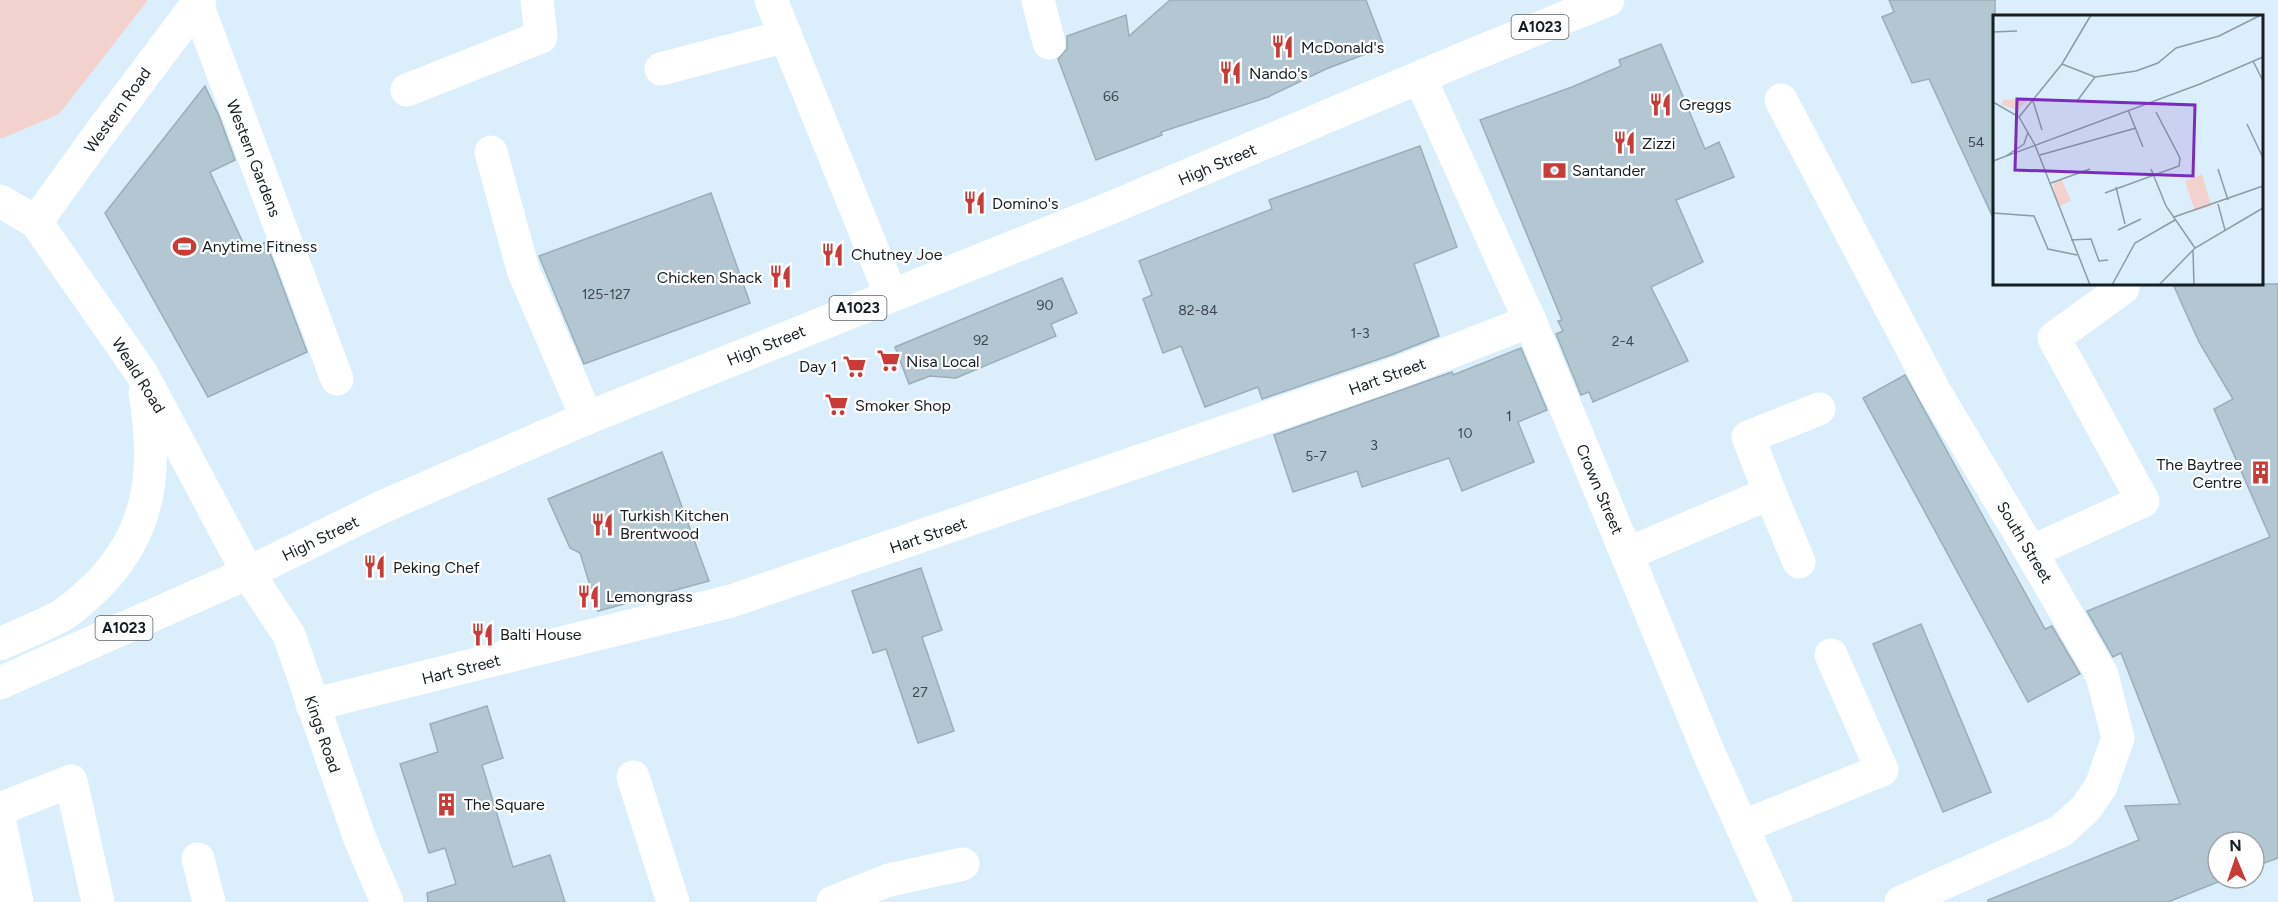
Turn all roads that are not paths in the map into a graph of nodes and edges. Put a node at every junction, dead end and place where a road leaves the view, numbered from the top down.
1 (537, 0) edge
2 (771, 0) edge
3 (1038, 0) edge
4 (1608, 0) edge
5 (198, 2) edge
6 (786, 36) junction
7 (1049, 43) dead end
8 (661, 69) dead end
9 (1420, 78) junction
10 (407, 90) dead end
11 (1781, 100) dead end
12 (491, 152) dead end
13 (0, 201) edge
14 (36, 222) junction
15 (2122, 288) dead end
16 (891, 295) junction
17 (1530, 321) junction
18 (142, 374) junction
19 (337, 379) dead end
20 (1819, 409) dead end
21 (587, 418) junction
22 (1770, 493) junction
23 (2031, 552) junction
24 (1627, 554) junction
25 (1798, 562) dead end
26 (248, 573) junction
27 (0, 644) edge
28 (1831, 655) dead end
29 (0, 683) edge
30 (312, 705) junction
31 (633, 777) dead end
32 (0, 809) edge
33 (0, 823) edge
34 (1742, 827) junction
35 (198, 859) dead end
36 (963, 864) dead end
37 (888, 892) edge
38 (17, 902) edge
39 (98, 902) edge
40 (209, 902) edge
41 (387, 902) edge
42 (673, 902) edge
43 (833, 902) edge
44 (1776, 902) edge
45 (1901, 902) edge

1 - 10 street
2 - 6 street
3 - 7 street
4 - 9 street, High Street / A1023
5 - 14 street, Western Road
5 - 19 street, Western Gardens
6 - 8 street
6 - 16 street
9 - 16 street, High Street / A1023
9 - 17 street, Crown Street
11 - 23 street, South Street
12 - 21 street
13 - 14 street, Weald Road
14 - 18 street, Weald Road
15 - 23 street
16 - 21 street, High Street / A1023
17 - 24 street, Crown Street
17 - 30 street, Hart Street
18 - 26 street, Weald Road
18 - 27 street
20 - 22 street
21 - 26 street, High Street / A1023
22 - 24 street
22 - 25 street
23 - 45 street, South Street
24 - 34 street, Crown Street
26 - 29 street, High Street / A1023
26 - 30 street, Kings Road
28 - 34 street
30 - 41 street, Kings Road
31 - 42 street
32 - 39 street
33 - 38 street
34 - 44 street, Crown Street
35 - 40 street
36 - 37 street
37 - 43 street

